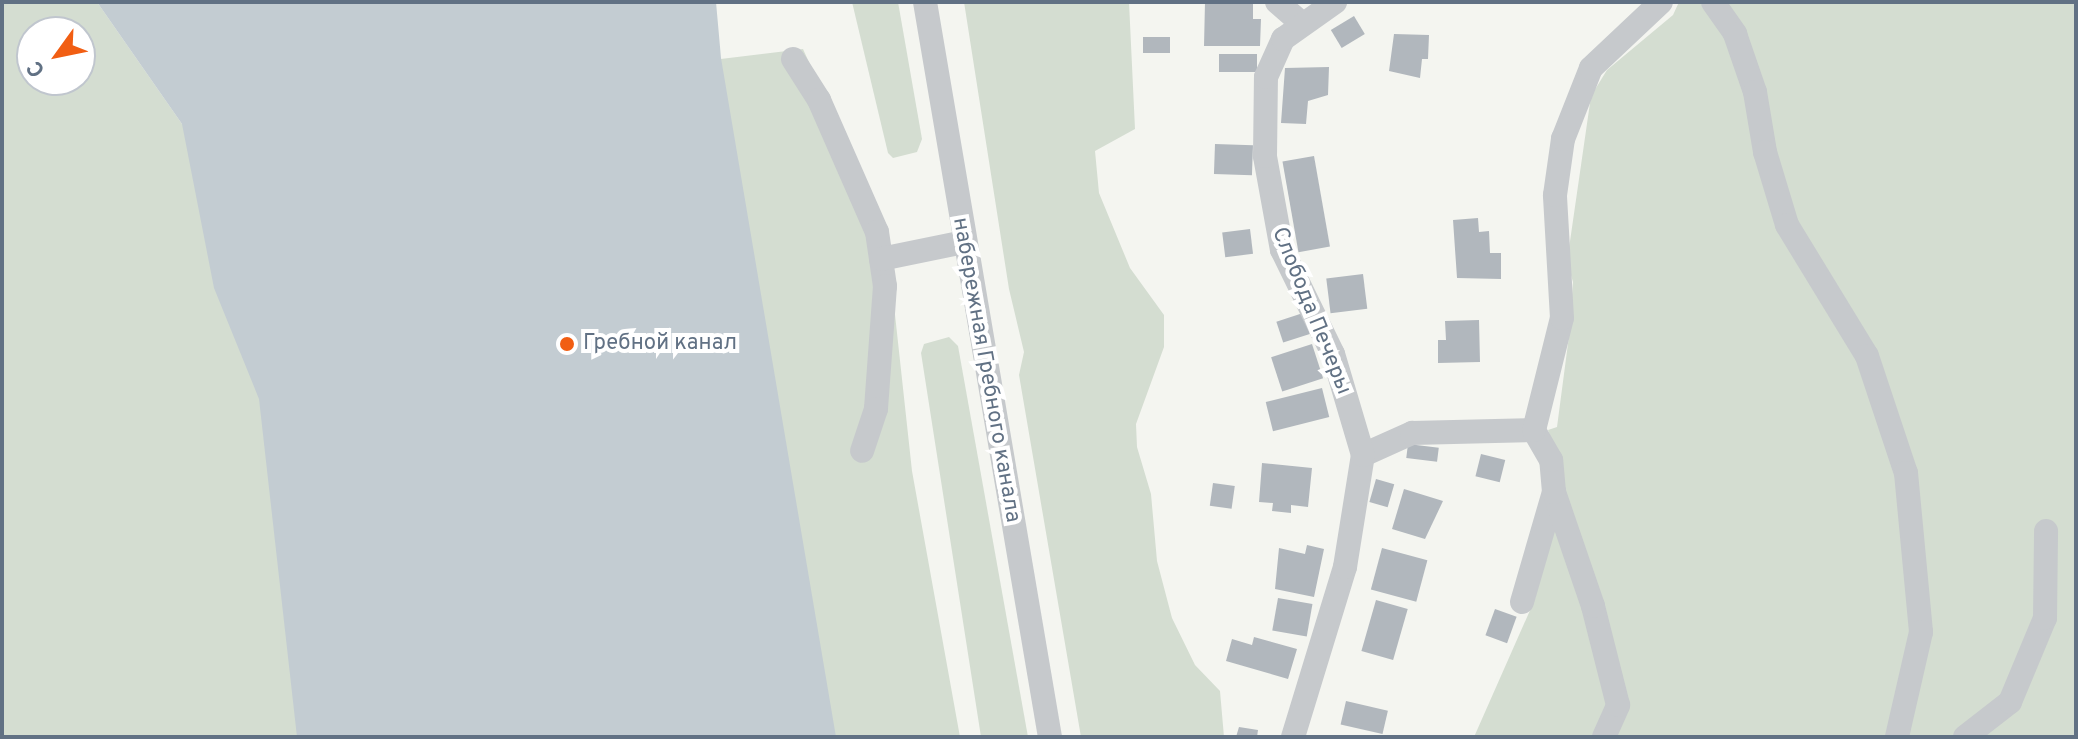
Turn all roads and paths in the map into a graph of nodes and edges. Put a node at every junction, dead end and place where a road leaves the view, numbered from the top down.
1 (925, 2) edge
2 (1277, 2) edge
3 (1335, 2) edge
4 (1661, 2) edge
5 (1713, 2) edge
6 (1302, 24) junction
7 (793, 59) dead end
8 (964, 242) junction
9 (881, 259) junction
10 (1534, 430) junction
11 (862, 451) dead end
12 (1363, 455) junction
13 (1554, 492) junction
14 (2046, 531) dead end
15 (1522, 602) dead end
16 (1050, 737) edge
17 (1293, 737) edge
18 (1604, 737) edge
19 (1897, 737) edge
20 (1965, 737) edge

1 - 8 street, набережная Гребного канала
2 - 6 street
3 - 6 street, Слобода Печеры
4 - 10 street
5 - 19 street
6 - 12 street, Слобода Печеры
7 - 9 street
8 - 9 street
8 - 16 street, набережная Гребного канала
9 - 11 street
10 - 12 street
10 - 13 street
12 - 17 street, Слобода Печеры
13 - 15 street
13 - 18 street
14 - 20 street

